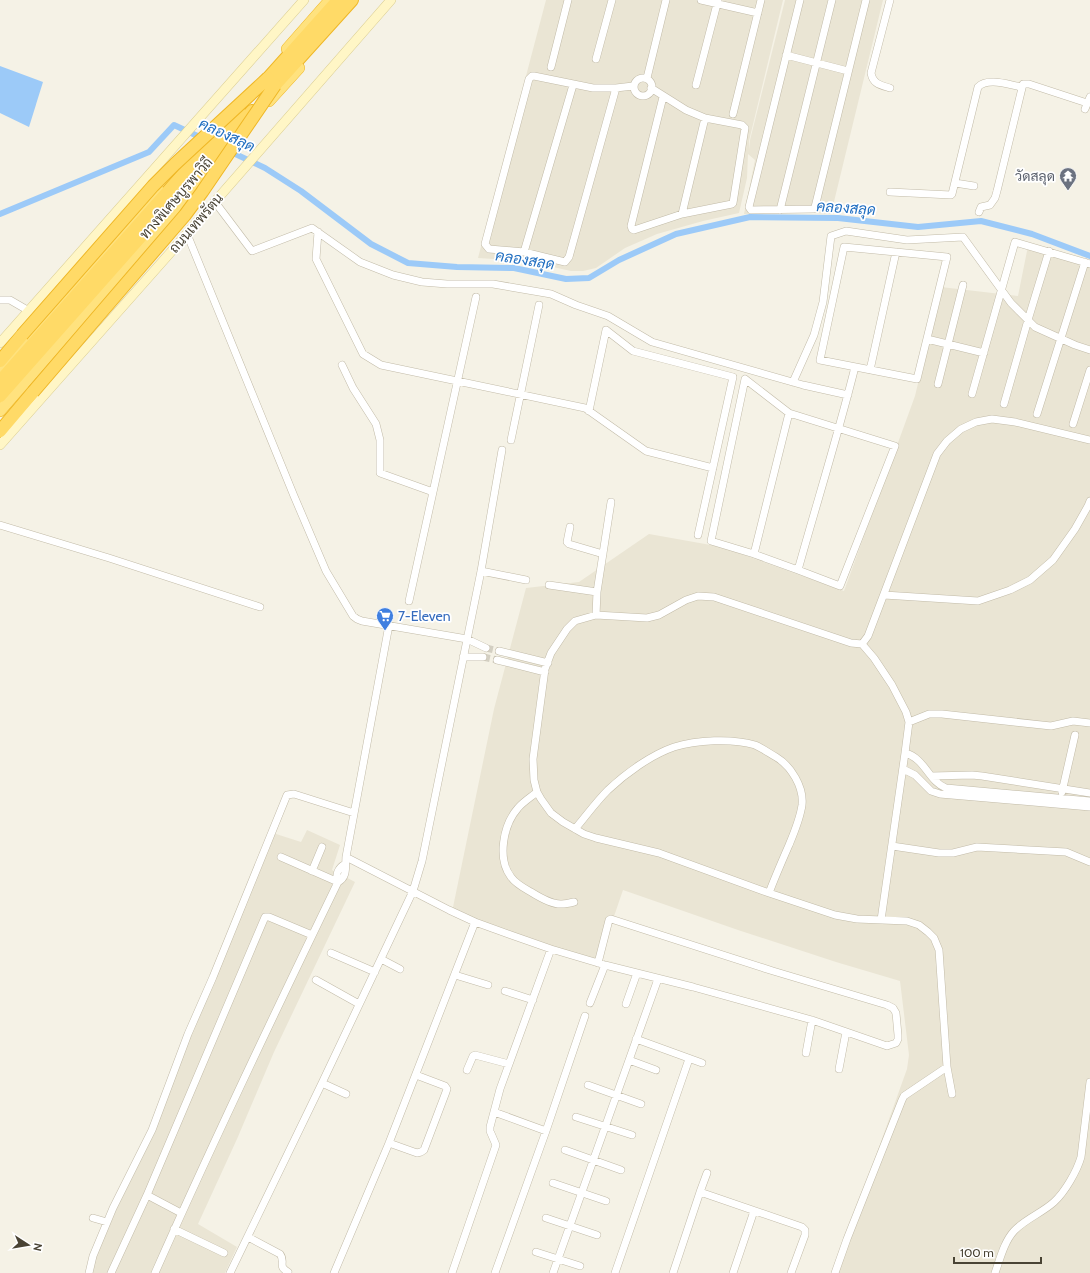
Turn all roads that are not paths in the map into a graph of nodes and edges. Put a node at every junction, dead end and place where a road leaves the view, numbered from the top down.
1 (304, 0) edge
2 (330, 0) edge
3 (338, 0) edge
4 (352, 0) edge
5 (359, 0) edge
6 (391, 0) edge
7 (568, 0) edge
8 (612, 0) edge
9 (666, 0) edge
10 (701, 0) edge
11 (762, 0) edge
12 (800, 0) edge
13 (832, 0) edge
14 (866, 0) edge
15 (890, 0) edge
16 (717, 2) edge
17 (758, 13) junction
18 (786, 55) junction
19 (596, 59) dead end
20 (816, 63) junction
21 (551, 67) dead end
22 (848, 71) junction
23 (647, 78) junction
24 (271, 82) junction
25 (573, 85) junction
26 (696, 85) dead end
27 (633, 86) junction
28 (1022, 87) junction
29 (616, 88) junction
30 (651, 88) junction
31 (890, 88) dead end
32 (664, 97) junction
33 (1088, 103) edge
34 (733, 114) dead end
35 (705, 118) junction
36 (955, 183) junction
37 (974, 186) dead end
38 (890, 192) dead end
39 (214, 202) junction
40 (780, 210) junction
41 (979, 212) dead end
42 (682, 214) junction
43 (318, 232) junction
44 (187, 234) junction
45 (1049, 251) junction
46 (524, 252) junction
47 (896, 252) junction
48 (1087, 263) edge
49 (963, 285) dead end
50 (1002, 291) junction
51 (476, 297) dead end
52 (0, 300) edge
53 (539, 305) dead end
54 (29, 311) junction
55 (1028, 320) junction
56 (927, 339) junction
57 (1061, 339) junction
58 (0, 343) edge
59 (948, 344) junction
60 (1090, 350) edge
61 (984, 353) junction
62 (0, 361) edge
63 (342, 365) dead end
64 (855, 367) junction
65 (870, 370) junction
66 (1090, 370) edge
67 (0, 372) edge
68 (0, 381) edge
69 (457, 381) junction
70 (794, 382) junction
71 (938, 384) dead end
72 (519, 394) junction
73 (972, 394) dead end
74 (848, 395) junction
75 (0, 396) edge
76 (1004, 404) dead end
77 (0, 411) edge
78 (589, 411) junction
79 (790, 413) junction
80 (1037, 414) dead end
81 (1073, 424) dead end
82 (838, 429) junction
83 (0, 431) edge
84 (511, 440) dead end
85 (1090, 440) edge
86 (0, 445) edge
87 (502, 450) dead end
88 (713, 468) junction
89 (433, 492) junction
90 (1090, 501) edge
91 (611, 502) dead end
92 (0, 525) edge
93 (570, 527) dead end
94 (698, 535) dead end
95 (603, 554) junction
96 (754, 554) junction
97 (798, 570) junction
98 (481, 571) junction
99 (526, 580) dead end
100 (549, 585) dead end
101 (597, 592) junction
102 (884, 594) junction
103 (409, 601) dead end
104 (260, 607) dead end
105 (596, 615) junction
106 (389, 625) junction
107 (467, 639) junction
108 (862, 644) junction
109 (486, 648) tunnel mouth
110 (499, 651) tunnel mouth
111 (463, 657) junction
112 (483, 657) tunnel mouth
113 (497, 660) tunnel mouth
114 (548, 663) junction
115 (545, 672) junction
116 (909, 722) junction
117 (1090, 723) edge
118 (1075, 735) dead end
119 (905, 753) junction
120 (903, 769) junction
121 (932, 776) junction
122 (1004, 780) junction
123 (1064, 789) junction
124 (537, 792) junction
125 (1001, 793) junction
126 (1090, 793) edge
127 (1060, 801) junction
128 (1090, 801) edge
129 (1090, 807) edge
130 (354, 813) junction
131 (575, 829) junction
132 (892, 846) junction
133 (322, 847) dead end
134 (281, 858) dead end
135 (345, 860) junction
136 (1090, 862) edge
137 (312, 871) junction
138 (338, 882) junction
139 (413, 891) junction
140 (769, 893) junction
141 (574, 902) dead end
142 (881, 920) junction
143 (475, 922) junction
144 (312, 935) junction
145 (551, 949) junction
146 (331, 953) dead end
147 (381, 958) junction
148 (601, 964) junction
149 (400, 969) dead end
150 (375, 972) junction
151 (637, 973) junction
152 (456, 975) junction
153 (658, 979) junction
154 (316, 980) dead end
155 (488, 985) dead end
156 (505, 991) dead end
157 (533, 1000) junction
158 (360, 1004) junction
159 (590, 1004) dead end
160 (626, 1004) dead end
161 (586, 1016) dead end
162 (812, 1020) junction
163 (846, 1032) junction
164 (636, 1040) junction
165 (806, 1053) dead end
166 (689, 1059) junction
167 (628, 1060) junction
168 (702, 1063) dead end
169 (510, 1064) junction
170 (947, 1067) junction
171 (839, 1069) dead end
172 (467, 1070) dead end
173 (656, 1070) dead end
174 (416, 1075) junction
175 (1090, 1082) edge
176 (322, 1083) junction
177 (588, 1085) dead end
178 (346, 1094) dead end
179 (952, 1094) dead end
180 (616, 1095) junction
181 (641, 1104) dead end
182 (494, 1112) junction
183 (576, 1117) dead end
184 (605, 1126) junction
185 (546, 1131) junction
186 (632, 1135) dead end
187 (389, 1143) junction
188 (565, 1150) dead end
189 (593, 1160) junction
190 (621, 1170) dead end
191 (707, 1173) dead end
192 (553, 1183) dead end
193 (700, 1192) junction
194 (581, 1193) junction
195 (147, 1195) junction
196 (606, 1201) dead end
197 (754, 1211) junction
198 (181, 1213) junction
199 (93, 1218) dead end
200 (546, 1218) dead end
201 (107, 1222) junction
202 (569, 1226) junction
203 (174, 1229) junction
204 (597, 1235) dead end
205 (248, 1237) junction
206 (536, 1252) dead end
207 (224, 1253) dead end
208 (558, 1259) junction
209 (580, 1266) dead end
210 (288, 1272) dead end
211 (88, 1273) edge
212 (110, 1273) edge
213 (155, 1273) edge
214 (230, 1273) edge
215 (334, 1273) edge
216 (452, 1273) edge
217 (495, 1273) edge
218 (553, 1273) edge
219 (614, 1273) edge
220 (673, 1273) edge
221 (733, 1273) edge
222 (791, 1273) edge
223 (835, 1273) edge
224 (995, 1273) edge

1 - 54 main road
2 - 67 highway
3 - 24 highway, ทางพิเศษบูรพาวิถี
4 - 24 highway, ทางพิเศษบูรพาวิถี
5 - 77 highway, ถนนเทพรัตน
6 - 39 main road, ถนนเทพรัตน
7 - 21 street
8 - 19 street
9 - 23 street
10 - 16 street
11 - 17 street
12 - 18 street
13 - 20 street
14 - 22 street
15 - 31 street
16 - 17 street
16 - 26 street
17 - 34 street
18 - 20 street
18 - 40 street
20 - 22 street
20 - 40 street
22 - 40 street
23 - 27 street
23 - 30 street
24 - 62 highway, bridge
24 - 68 highway, ทางพิเศษบูรพาวิถี, bridge
24 - 75 highway, ทางพิเศษบูรพาวิถี, bridge
24 - 83 highway, bridge
25 - 29 street
25 - 46 street
25 - 46 street
27 - 29 street
27 - 30 street
28 - 33 street
28 - 36 street
28 - 41 street
29 - 46 street
30 - 32 street
32 - 35 street
32 - 42 street
35 - 42 street
35 - 42 street
36 - 37 street
36 - 38 street
39 - 43 street
39 - 44 main road, ถนนเทพรัตน
43 - 69 street
43 - 70 street
44 - 86 main road, ถนนเทพรัตน
44 - 106 street
45 - 48 street
45 - 50 street
45 - 55 street
47 - 56 street
47 - 64 street
47 - 65 street
48 - 57 street
49 - 59 street
50 - 55 street
50 - 61 street
50 - 70 street
51 - 69 street
52 - 54 street
53 - 72 street
54 - 58 main road
55 - 57 street
55 - 76 street
56 - 59 street
56 - 65 street
57 - 60 street
57 - 80 street
59 - 61 street
59 - 71 street
61 - 73 street
63 - 89 street
64 - 65 street
64 - 74 street
66 - 81 street
69 - 72 street
69 - 89 street
70 - 74 street
72 - 78 street
72 - 84 street
74 - 82 street
78 - 88 street
78 - 88 street
79 - 82 street
79 - 96 street
79 - 96 street
82 - 97 street
82 - 97 street
85 - 102 street
87 - 98 street
88 - 94 street
89 - 103 street
90 - 102 street
91 - 95 street
92 - 104 street
93 - 95 street
95 - 101 street
96 - 97 street
98 - 99 street
98 - 107 street
100 - 101 street
101 - 105 street
102 - 108 street
105 - 108 street
105 - 114 street
106 - 107 street
106 - 130 street
107 - 109 street
107 - 111 street
108 - 116 street
110 - 114 street
111 - 112 street
111 - 139 street
113 - 115 street
114 - 115 street
115 - 124 street
116 - 117 street
116 - 119 street
118 - 123 street
119 - 120 street
119 - 121 street
120 - 127 street
120 - 132 street
121 - 122 street
121 - 125 street
122 - 123 street
122 - 125 street
123 - 126 street
123 - 127 street
124 - 131 street
124 - 141 street
125 - 127 street
127 - 128 street
127 - 129 street
130 - 135 street
130 - 201 street
131 - 140 street
131 - 140 street
132 - 136 street
132 - 142 street
133 - 137 street
134 - 137 street
135 - 138 street
135 - 139 street
137 - 138 street
138 - 144 street
139 - 143 street
139 - 147 street
140 - 142 street
142 - 170 street
143 - 145 street
143 - 152 street
144 - 195 street
144 - 198 street
145 - 148 street
145 - 157 street
146 - 150 street
147 - 149 street
147 - 150 street
148 - 151 street
148 - 159 street
148 - 163 street
150 - 158 street
151 - 153 street
151 - 160 street
152 - 155 street
152 - 174 street
153 - 162 street
153 - 164 street
154 - 158 street
156 - 157 street
157 - 169 street
158 - 176 street
161 - 185 street
162 - 163 street
162 - 165 street
163 - 171 street
164 - 166 street
164 - 167 street
166 - 168 street
166 - 219 street
167 - 173 street
167 - 180 street
169 - 172 street
169 - 182 street
170 - 179 street
170 - 223 street
174 - 187 street
174 - 187 street
175 - 224 street
176 - 178 street
176 - 205 street
177 - 180 street
180 - 181 street
180 - 184 street
182 - 185 street
182 - 216 street
183 - 184 street
184 - 186 street
184 - 189 street
185 - 217 street
187 - 215 street
188 - 189 street
189 - 190 street
189 - 194 street
191 - 193 street
192 - 194 street
193 - 197 street
193 - 220 street
194 - 196 street
194 - 202 street
195 - 198 street
195 - 212 street
197 - 221 street
197 - 222 street
198 - 203 street
199 - 201 street
200 - 202 street
201 - 211 street
202 - 204 street
202 - 208 street
203 - 207 street
203 - 213 street
205 - 210 street
205 - 214 street
206 - 208 street
208 - 209 street
208 - 218 street

